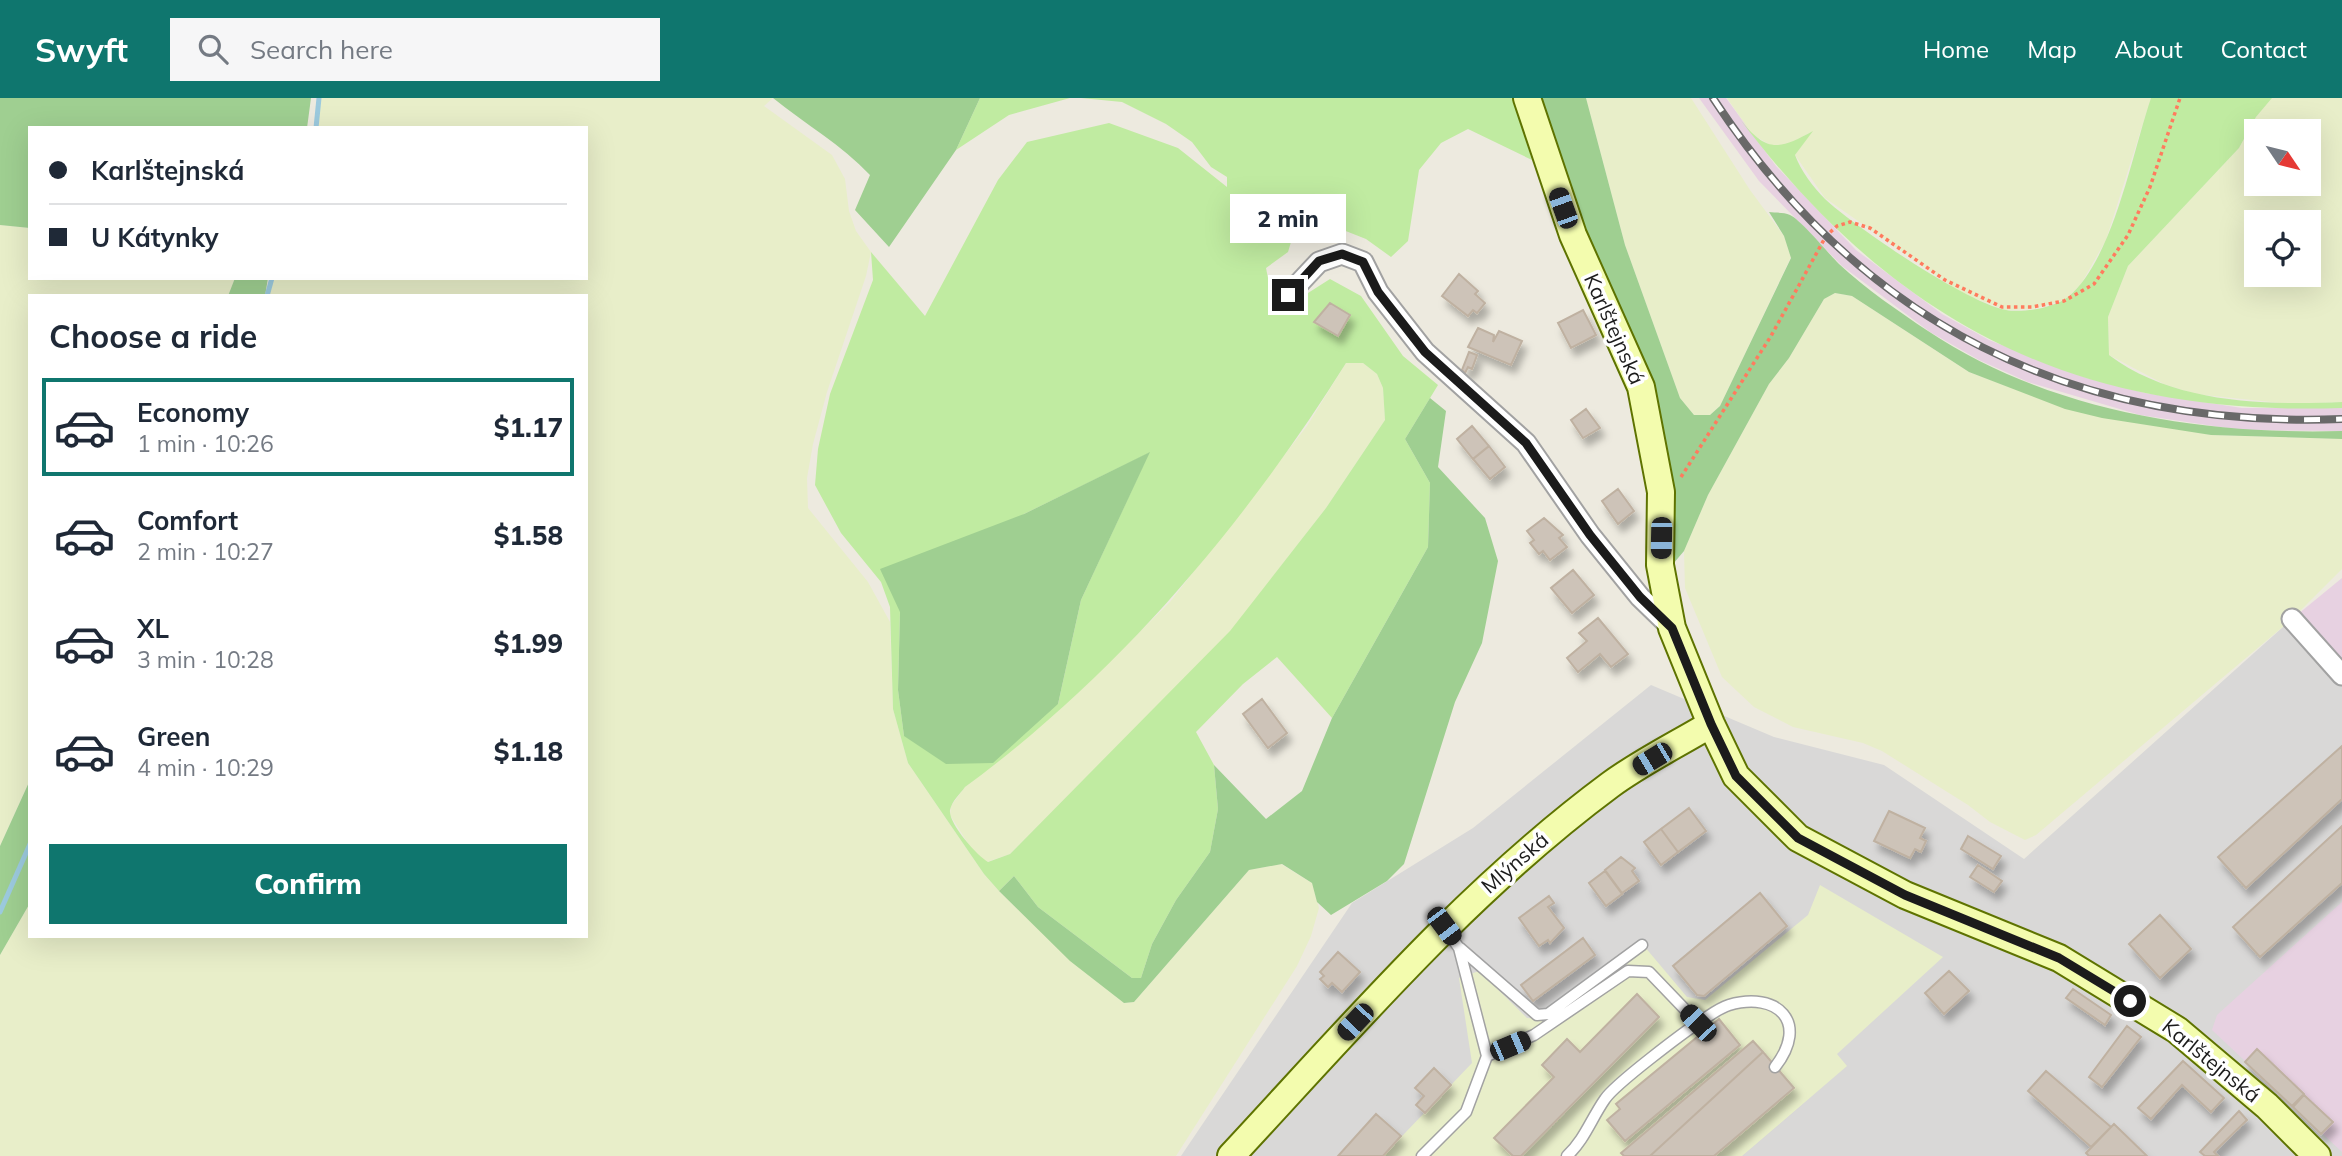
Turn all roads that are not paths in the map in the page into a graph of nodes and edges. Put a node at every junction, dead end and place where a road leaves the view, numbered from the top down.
1 (1527, 98) edge
2 (1288, 295) dead end
3 (2292, 619) dead end
4 (1672, 628) junction
5 (2342, 675) edge
6 (1711, 724) junction
7 (1444, 926) junction
8 (1642, 945) dead end
9 (1460, 948) junction
10 (1698, 1023) junction
11 (1487, 1056) junction
12 (1775, 1067) dead end
13 (1428, 1154) edge
14 (1231, 1156) edge
15 (1567, 1156) edge
16 (2317, 1156) edge

1 - 4 main road, Karlštejnská
2 - 4 street
3 - 5 street
4 - 6 main road, Karlštejnská
6 - 7 main road, Mlýnská
6 - 16 main road, Karlštejnská
7 - 9 lane
7 - 14 main road, Mlýnská
8 - 9 lane
9 - 11 lane
10 - 11 lane
10 - 12 lane
10 - 15 lane
11 - 13 lane

